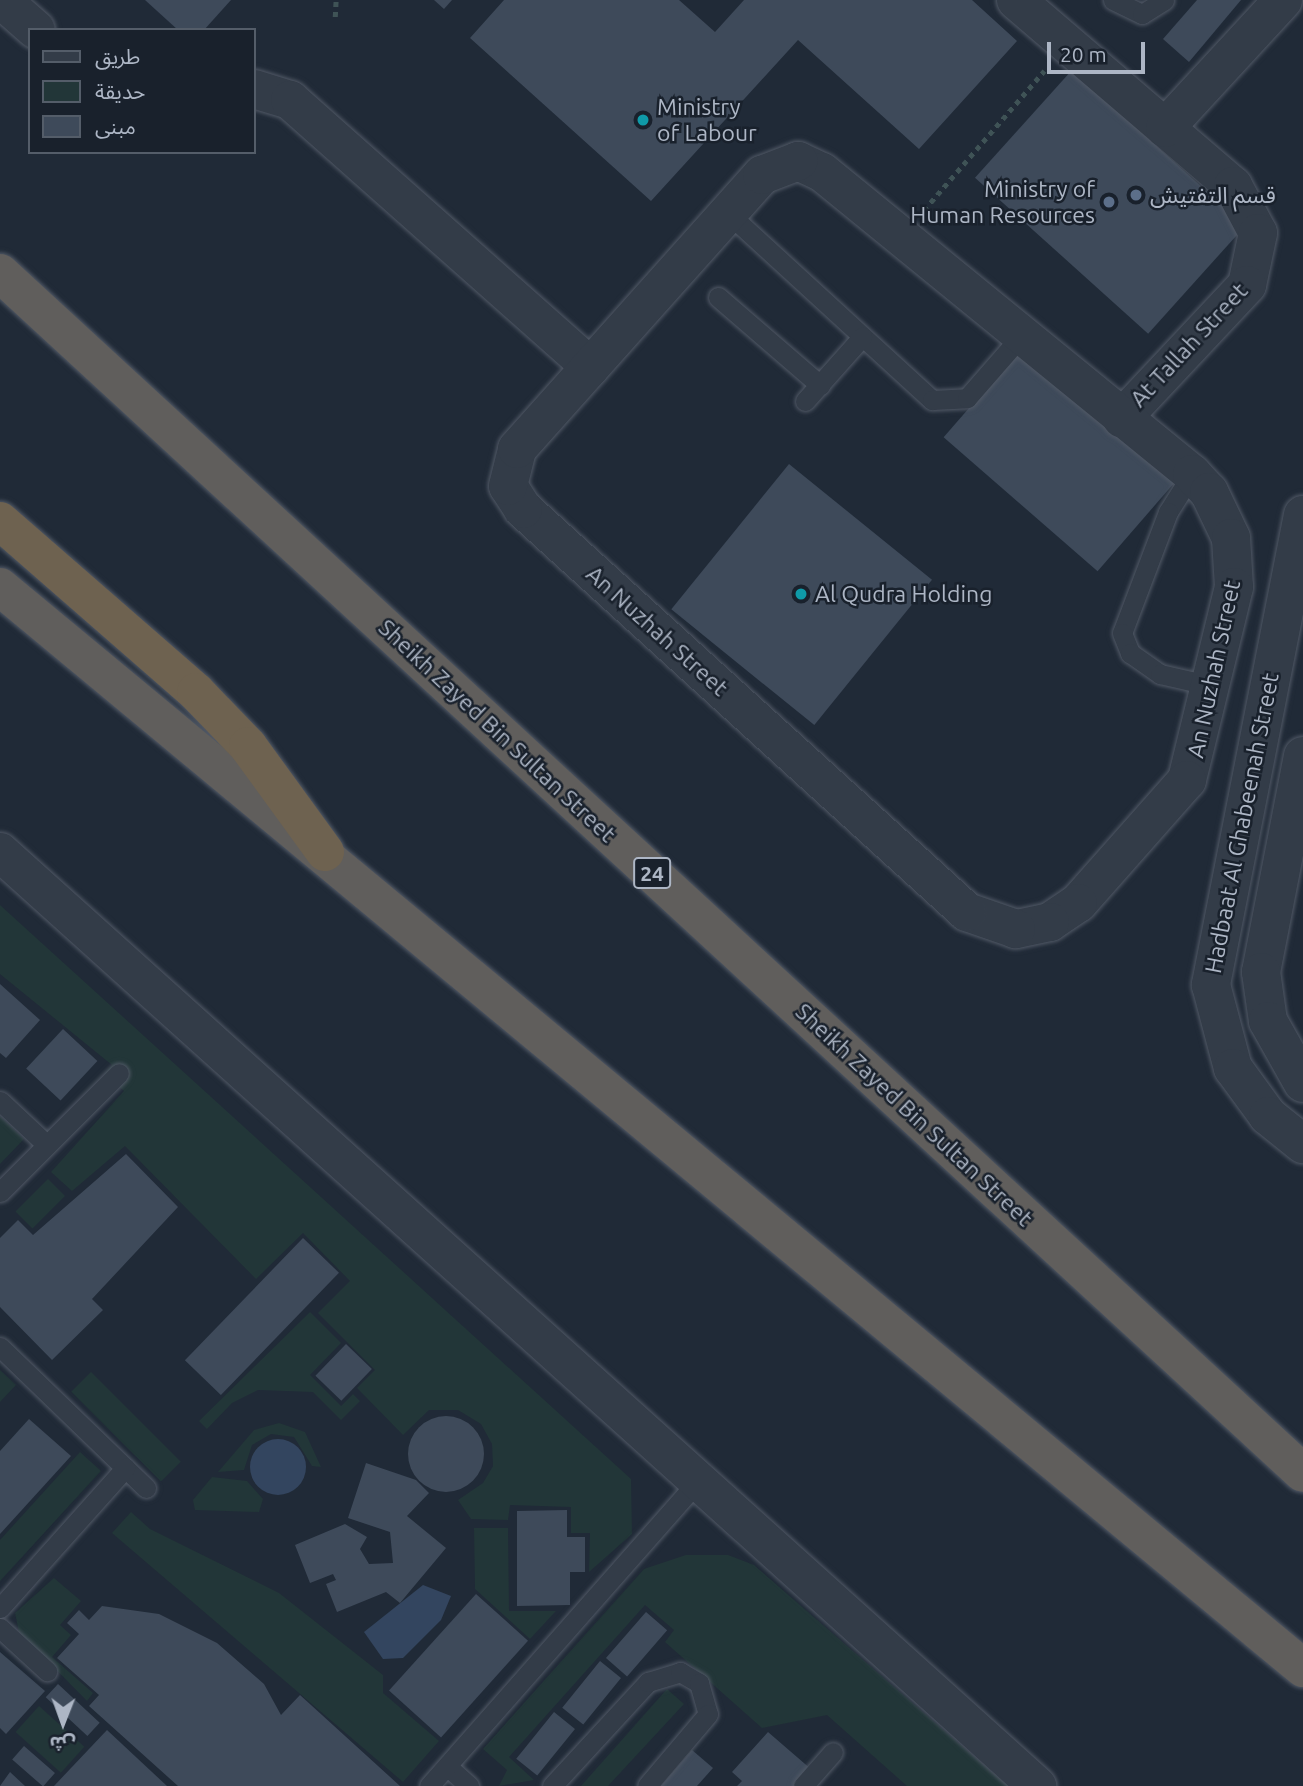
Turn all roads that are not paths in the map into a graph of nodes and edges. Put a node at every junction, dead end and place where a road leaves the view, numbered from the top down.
1 (2, 0) edge
2 (1016, 0) edge
3 (1113, 0) edge
4 (1164, 0) edge
5 (1287, 6) edge
6 (34, 28) edge
7 (256, 90) edge
8 (1165, 128) junction
9 (728, 213) junction
10 (0, 273) edge
11 (718, 297) dead end
12 (1021, 336) junction
13 (862, 337) junction
14 (591, 367) junction
15 (820, 385) junction
16 (805, 401) dead end
17 (1122, 418) junction
18 (1192, 474) junction
19 (1303, 515) edge
20 (0, 521) edge
21 (0, 587) edge
22 (1213, 686) junction
23 (1303, 756) edge
24 (0, 852) edge
25 (325, 852) junction
26 (119, 1073) dead end
27 (1303, 1083) edge
28 (0, 1101) edge
29 (1303, 1144) edge
30 (47, 1145) junction
31 (0, 1192) edge
32 (0, 1347) edge
33 (125, 1468) junction
34 (1303, 1473) edge
35 (700, 1479) junction
36 (146, 1488) dead end
37 (0, 1608) edge
38 (0, 1628) edge
39 (1303, 1668) edge
40 (47, 1671) dead end
41 (833, 1752) dead end
42 (447, 1766) junction
43 (429, 1786) edge
44 (469, 1786) edge
45 (552, 1786) edge
46 (647, 1786) edge
47 (803, 1786) edge
48 (1037, 1786) edge

1 - 6 street
2 - 8 street, At Tallah Street
3 - 4 lane
5 - 8 street
7 - 14 street
8 - 17 street, At Tallah Street
9 - 12 street, An Nuzhah Street
9 - 13 lane
9 - 14 street, An Nuzhah Street
10 - 34 highway, Sheikh Zayed Bin Sultan Street / 24
11 - 15 lane
12 - 13 lane
12 - 17 street, An Nuzhah Street
13 - 15 lane
14 - 22 street, An Nuzhah Street
15 - 16 lane
17 - 18 street, An Nuzhah Street
18 - 22 street, An Nuzhah Street
18 - 22 lane
19 - 29 street, Hadbaat Al Ghabeenah Street
20 - 25 highway
21 - 25 highway
23 - 27 street, Hadbaat Al Ghabeenah Street
24 - 35 street
25 - 39 highway
26 - 30 lane
28 - 30 lane
30 - 31 lane
32 - 33 lane
33 - 36 lane
33 - 37 lane
35 - 42 lane
35 - 48 street
38 - 40 lane
41 - 47 lane
42 - 43 lane
42 - 44 lane
45 - 46 lane

